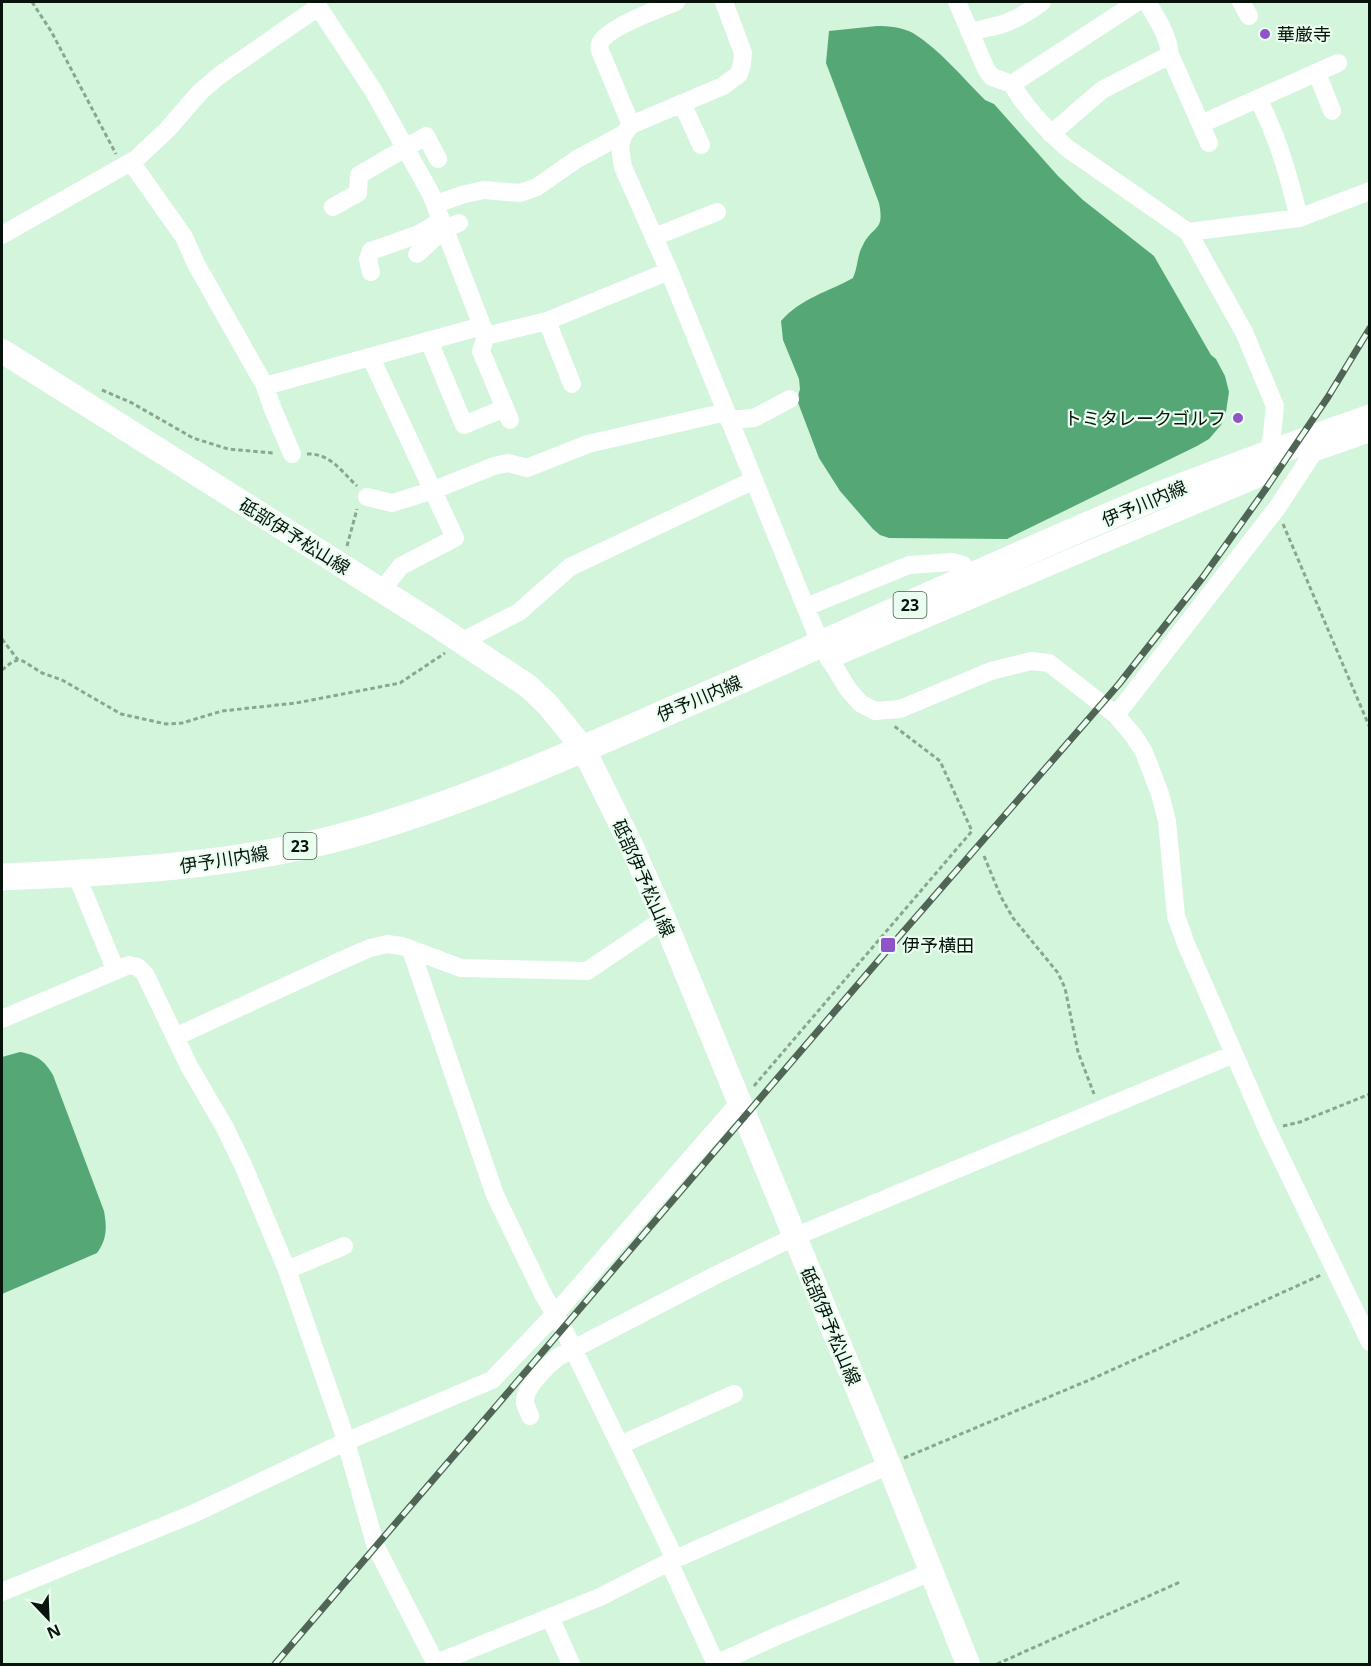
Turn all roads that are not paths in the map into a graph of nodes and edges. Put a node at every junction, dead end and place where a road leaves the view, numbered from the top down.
1 (676, 2) edge
2 (724, 2) edge
3 (957, 2) edge
4 (1042, 2) edge
5 (1137, 2) edge
6 (1147, 2) edge
7 (317, 4) edge
8 (656, 6) edge
9 (970, 33) junction
10 (1170, 54) junction
11 (1338, 63) dead end
12 (1317, 73) junction
13 (1012, 84) junction
14 (1258, 99) junction
15 (682, 103) junction
16 (1332, 111) dead end
17 (1201, 124) junction
18 (627, 130) junction
19 (1052, 134) junction
20 (1209, 144) dead end
21 (701, 145) dead end
22 (405, 149) junction
23 (438, 159) dead end
24 (127, 164) junction
25 (1370, 191) edge
26 (333, 207) dead end
27 (717, 212) dead end
28 (1299, 218) junction
29 (445, 219) junction
30 (1188, 232) junction
31 (2, 235) edge
32 (654, 237) junction
33 (417, 254) dead end
34 (669, 271) junction
35 (371, 272) dead end
36 (548, 321) junction
37 (484, 331) junction
38 (429, 341) junction
39 (2, 351) edge
40 (371, 358) junction
41 (572, 384) dead end
42 (265, 386) junction
43 (790, 399) dead end
44 (728, 416) junction
45 (1370, 418) edge
46 (1370, 433) edge
47 (292, 454) road end
48 (754, 480) junction
49 (434, 490) junction
50 (367, 497) road end
51 (974, 577) junction
52 (381, 591) junction
53 (806, 607) junction
54 (462, 642) junction
55 (825, 652) junction
56 (1116, 715) junction
57 (583, 748) junction
58 (76, 874) junction
59 (2, 877) edge
60 (664, 920) junction
61 (411, 950) junction
62 (116, 971) junction
63 (2, 1019) edge
64 (175, 1036) junction
65 (1234, 1054) junction
66 (739, 1103) junction
67 (794, 1237) junction
68 (344, 1246) dead end
69 (287, 1270) junction
70 (555, 1314) junction
71 (1370, 1342) edge
72 (574, 1351) junction
73 (734, 1394) dead end
74 (530, 1416) dead end
75 (345, 1442) junction
76 (620, 1445) junction
77 (888, 1465) junction
78 (672, 1561) junction
79 (932, 1572) junction
80 (2, 1592) edge
81 (550, 1617) junction
82 (711, 1663) edge
83 (435, 1664) edge
84 (571, 1665) edge
85 (968, 1665) edge

1 - 8 street
2 - 15 street
3 - 9 street
4 - 9 street
5 - 13 street
6 - 10 street
7 - 22 street
7 - 24 street
8 - 18 street
9 - 13 street
10 - 17 street
10 - 19 street
11 - 12 street
12 - 14 street
12 - 16 street
13 - 19 street
14 - 17 street
14 - 28 street
15 - 18 street
15 - 21 street
17 - 20 street
18 - 29 street
18 - 32 street
19 - 30 street
22 - 23 street
22 - 26 street
22 - 29 street
24 - 31 street
24 - 42 street
25 - 28 street
27 - 32 street
28 - 30 street
29 - 33 street
29 - 35 street
29 - 37 street
30 - 55 street
32 - 34 street
34 - 36 street
34 - 44 street
36 - 37 street
36 - 41 street
37 - 38 street
37 - 38 street
38 - 40 street
39 - 52 main road, 砥部伊予松山線
40 - 42 street
40 - 49 street
42 - 47 street
43 - 44 street
44 - 48 street
44 - 49 street
45 - 51 main road, 伊予川内線 / 23
46 - 56 street
48 - 53 street
48 - 54 street
49 - 50 street
49 - 52 street
51 - 53 street
51 - 55 main road, 伊予川内線 / 23
52 - 54 main road, 砥部伊予松山線
53 - 55 street
54 - 57 main road, 砥部伊予松山線
55 - 56 street
55 - 57 main road, 伊予川内線 / 23
56 - 65 street
57 - 58 main road, 伊予川内線 / 23
57 - 60 main road, 砥部伊予松山線
58 - 59 main road, 伊予川内線 / 23
58 - 62 street
60 - 61 street
60 - 66 main road, 砥部伊予松山線
61 - 64 street
61 - 70 street
62 - 63 street
62 - 64 street
64 - 69 street
65 - 67 street
65 - 71 street
66 - 67 main road, 砥部伊予松山線
66 - 70 street
67 - 72 street
67 - 77 main road, 砥部伊予松山線
68 - 69 street
69 - 75 street
70 - 72 street
70 - 75 street
72 - 74 street
72 - 76 street
73 - 76 street
75 - 80 street
75 - 83 street
76 - 78 street
77 - 78 street
77 - 79 main road, 砥部伊予松山線
78 - 81 street
78 - 82 street
79 - 82 street
79 - 85 main road, 砥部伊予松山線
81 - 83 street
81 - 84 street

